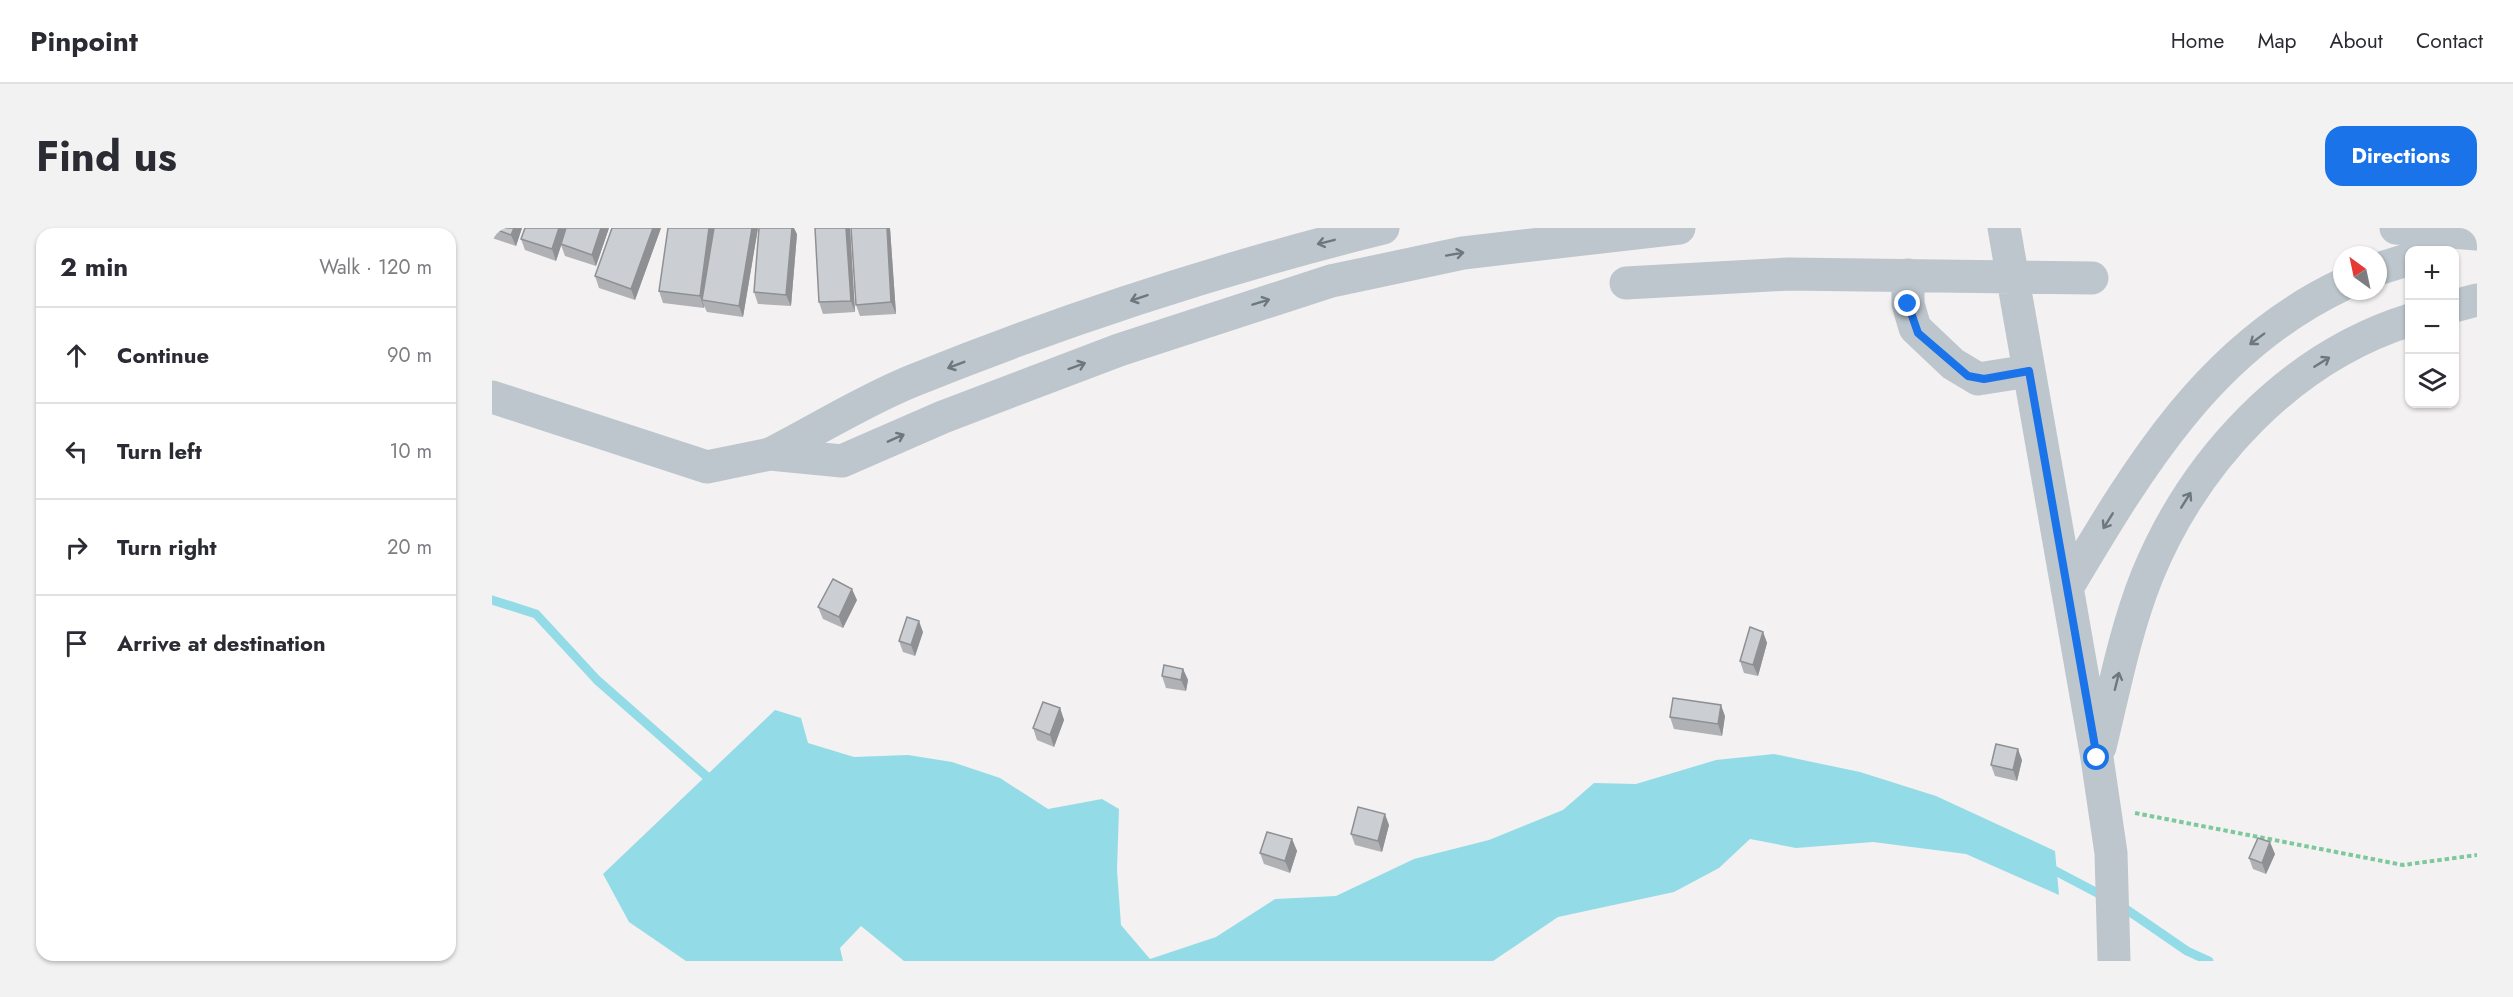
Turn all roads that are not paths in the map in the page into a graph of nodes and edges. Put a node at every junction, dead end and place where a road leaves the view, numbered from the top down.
1 (1383, 228) edge
2 (1679, 228) edge
3 (2004, 228) edge
4 (2396, 228) edge
5 (2477, 236) edge
6 (2447, 246) edge
7 (2405, 260) edge
8 (2387, 266) edge
9 (1908, 275) junction
10 (2012, 276) junction
11 (2092, 278) dead end
12 (1626, 283) dead end
13 (2333, 290) edge
14 (2477, 300) edge
15 (2459, 305) edge
16 (2405, 322) edge
17 (2029, 371) junction
18 (492, 397) edge
19 (770, 454) junction
20 (2067, 588) junction
21 (2097, 758) junction
22 (2115, 946) edge

1 -> 19 street
19 -> 2 street
3 - 10 street
4 - 5 street
5 - 6 street
7 - 8 street
9 - 10 street
9 - 12 street
9 - 17 street
10 - 11 street
10 - 17 street
13 -> 20 street
14 - 15 street
21 -> 16 street
17 - 20 street
18 - 19 street
20 - 21 street
21 - 22 street

